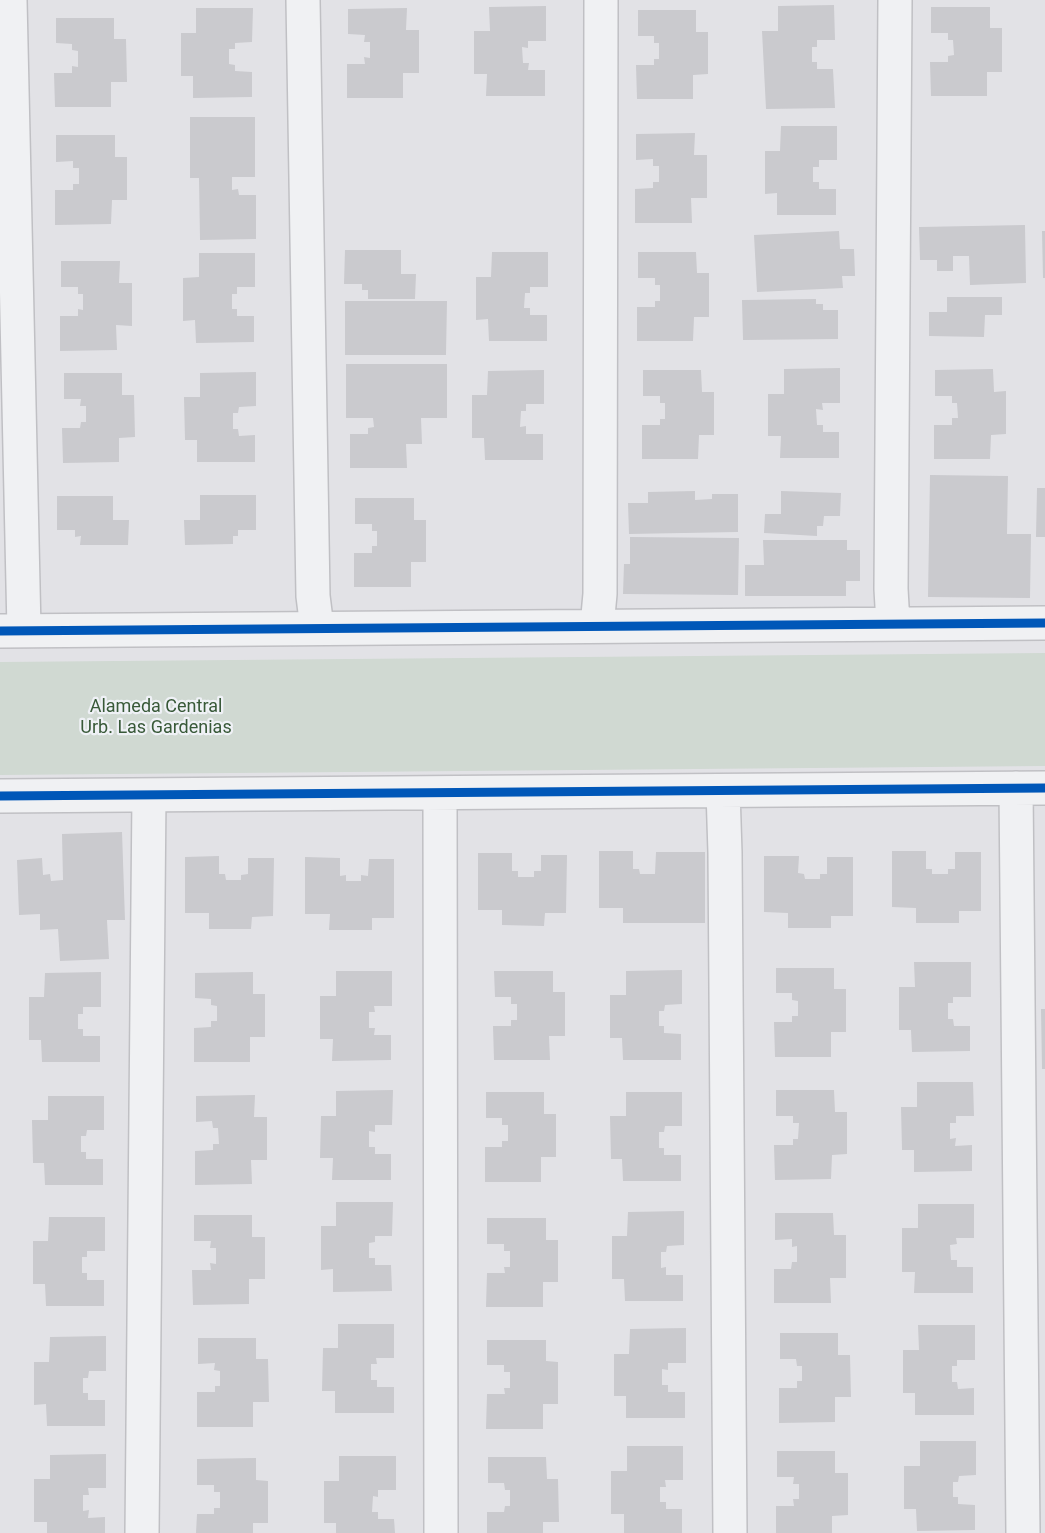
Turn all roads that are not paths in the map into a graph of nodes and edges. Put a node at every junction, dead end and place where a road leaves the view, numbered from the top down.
1 (10, 0) edge
2 (303, 0) edge
3 (601, 0) edge
4 (895, 0) edge
5 (1045, 623) edge
6 (893, 624) junction
7 (597, 626) junction
8 (317, 628) junction
9 (12, 631) edge
10 (1031, 788) edge
11 (723, 791) junction
12 (440, 793) junction
13 (149, 795) junction
14 (0, 796) edge
15 (142, 1533) edge
16 (441, 1533) edge
17 (730, 1533) edge
18 (1023, 1533) edge

1 - 9 street
2 - 8 street
3 - 7 street
4 - 6 street
5 - 6 street
6 - 7 street
7 - 8 street
8 - 9 street
10 - 11 street
10 - 18 street
11 - 12 street
11 - 17 street
12 - 13 street
12 - 16 street
13 - 14 street
13 - 15 street

